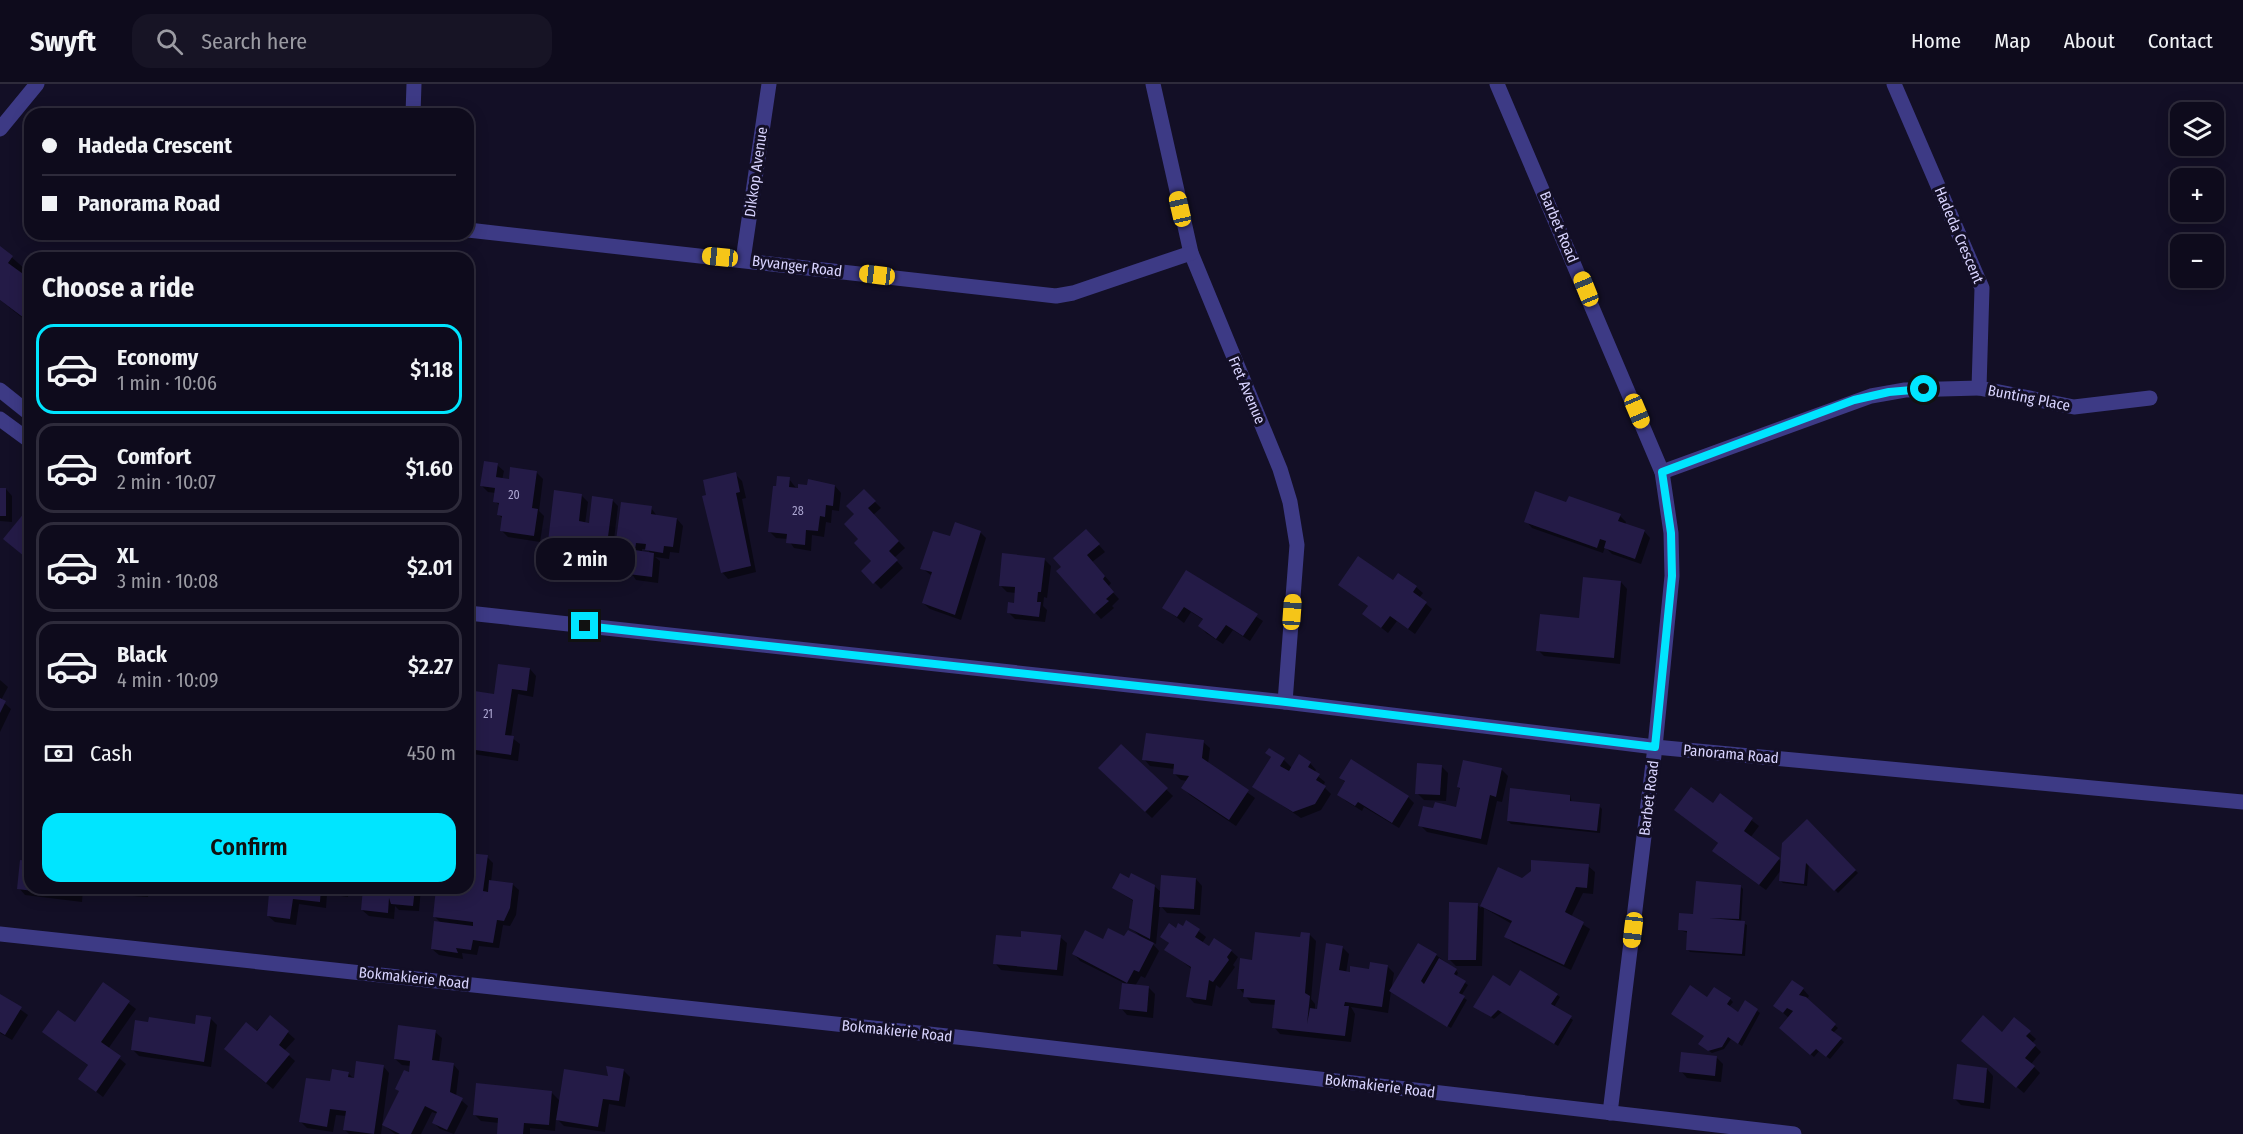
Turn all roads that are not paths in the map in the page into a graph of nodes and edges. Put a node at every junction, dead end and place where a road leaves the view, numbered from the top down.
1 (37, 84) edge
2 (414, 84) edge
3 (769, 84) edge
4 (1153, 84) edge
5 (1497, 84) edge
6 (1894, 84) edge
7 (413, 108) edge
8 (0, 129) edge
9 (474, 231) edge
10 (1191, 253) junction
11 (743, 260) junction
12 (1979, 388) junction
13 (0, 390) edge
14 (2150, 398) dead end
15 (24, 409) edge
16 (0, 419) edge
17 (24, 437) edge
18 (1662, 472) junction
19 (474, 614) edge
20 (1286, 702) junction
21 (1655, 747) junction
22 (2243, 802) edge
23 (0, 934) edge
24 (1610, 1113) junction
25 (1794, 1134) edge

1 - 8 street
2 - 7 street
3 - 11 street, Dikkop Avenue
4 - 10 street, Fret Avenue
5 - 18 street, Barbet Road
6 - 12 street, Hadeda Crescent
9 - 11 street, Byvanger Road
10 - 11 street, Byvanger Road
10 - 20 street, Fret Avenue
12 - 14 street, Bunting Place
12 - 18 street
13 - 15 street
16 - 17 street
18 - 21 street, Barbet Road
19 - 20 street, Panorama Road
20 - 21 street, Panorama Road
21 - 22 street, Panorama Road
21 - 24 street, Barbet Road
23 - 24 street, Bokmakierie Road
24 - 25 street, Bokmakierie Road

